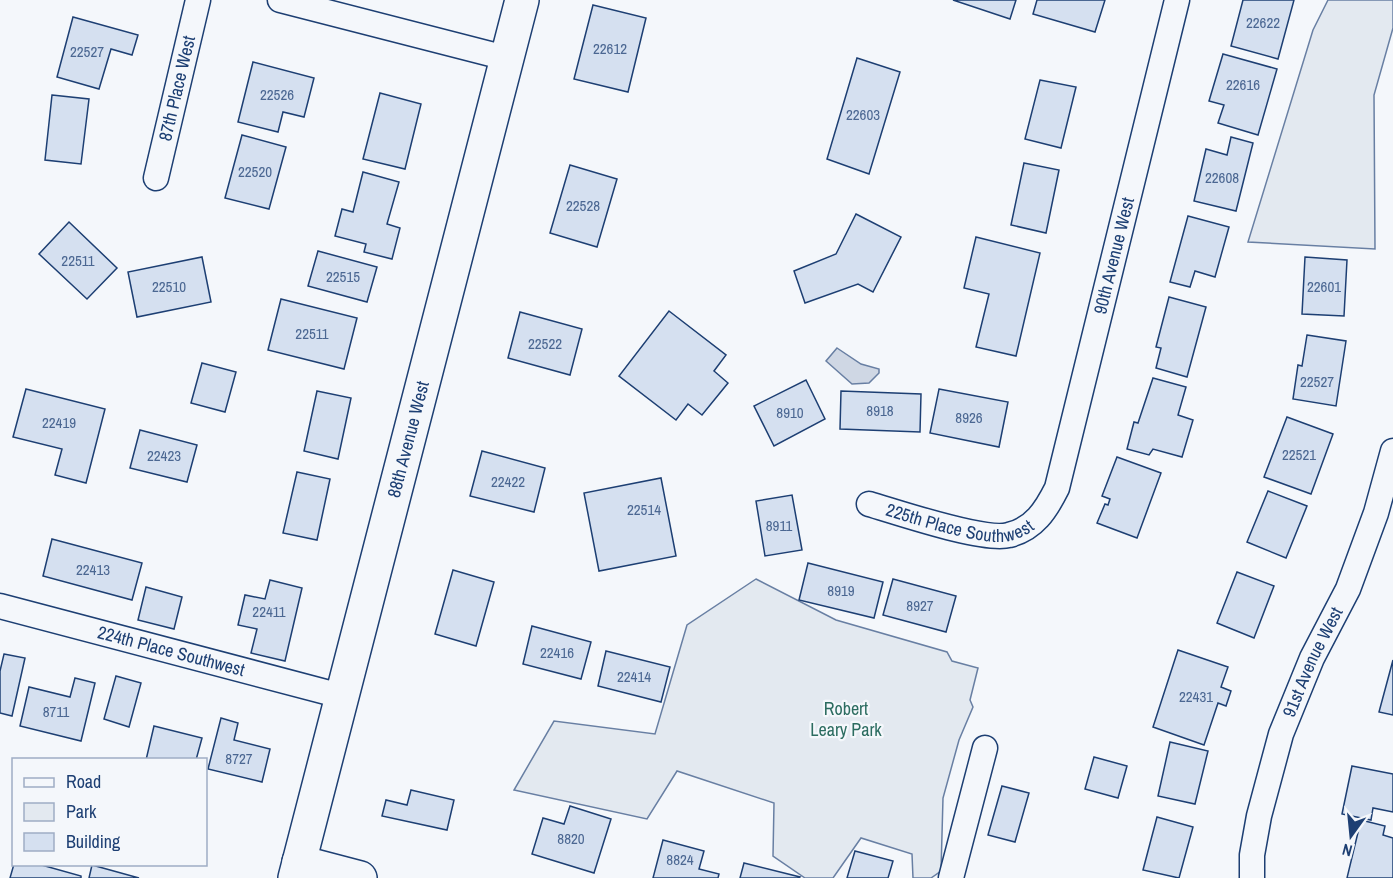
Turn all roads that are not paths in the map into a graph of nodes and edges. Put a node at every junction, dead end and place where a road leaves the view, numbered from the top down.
1 (198, 0) edge
2 (280, 0) edge
3 (522, 0) edge
4 (1177, 0) edge
5 (506, 58) junction
6 (156, 178) dead end
7 (1393, 451) edge
8 (869, 504) dead end
9 (1046, 510) joint
10 (0, 606) edge
11 (341, 696) junction
12 (985, 748) dead end
13 (297, 870) edge
14 (360, 878) edge
15 (951, 878) edge
16 (1252, 878) edge

1 - 6 street, 87th Place West
2 - 5 street
3 - 5 street, 88th Avenue West
4 - 9 street, 90th Avenue West
5 - 11 street, 88th Avenue West
7 - 16 street, 91st Avenue West
8 - 9 street, 225th Place Southwest
10 - 11 street, 224th Place Southwest
11 - 13 street, 88th Avenue West
12 - 15 street
13 - 14 street

